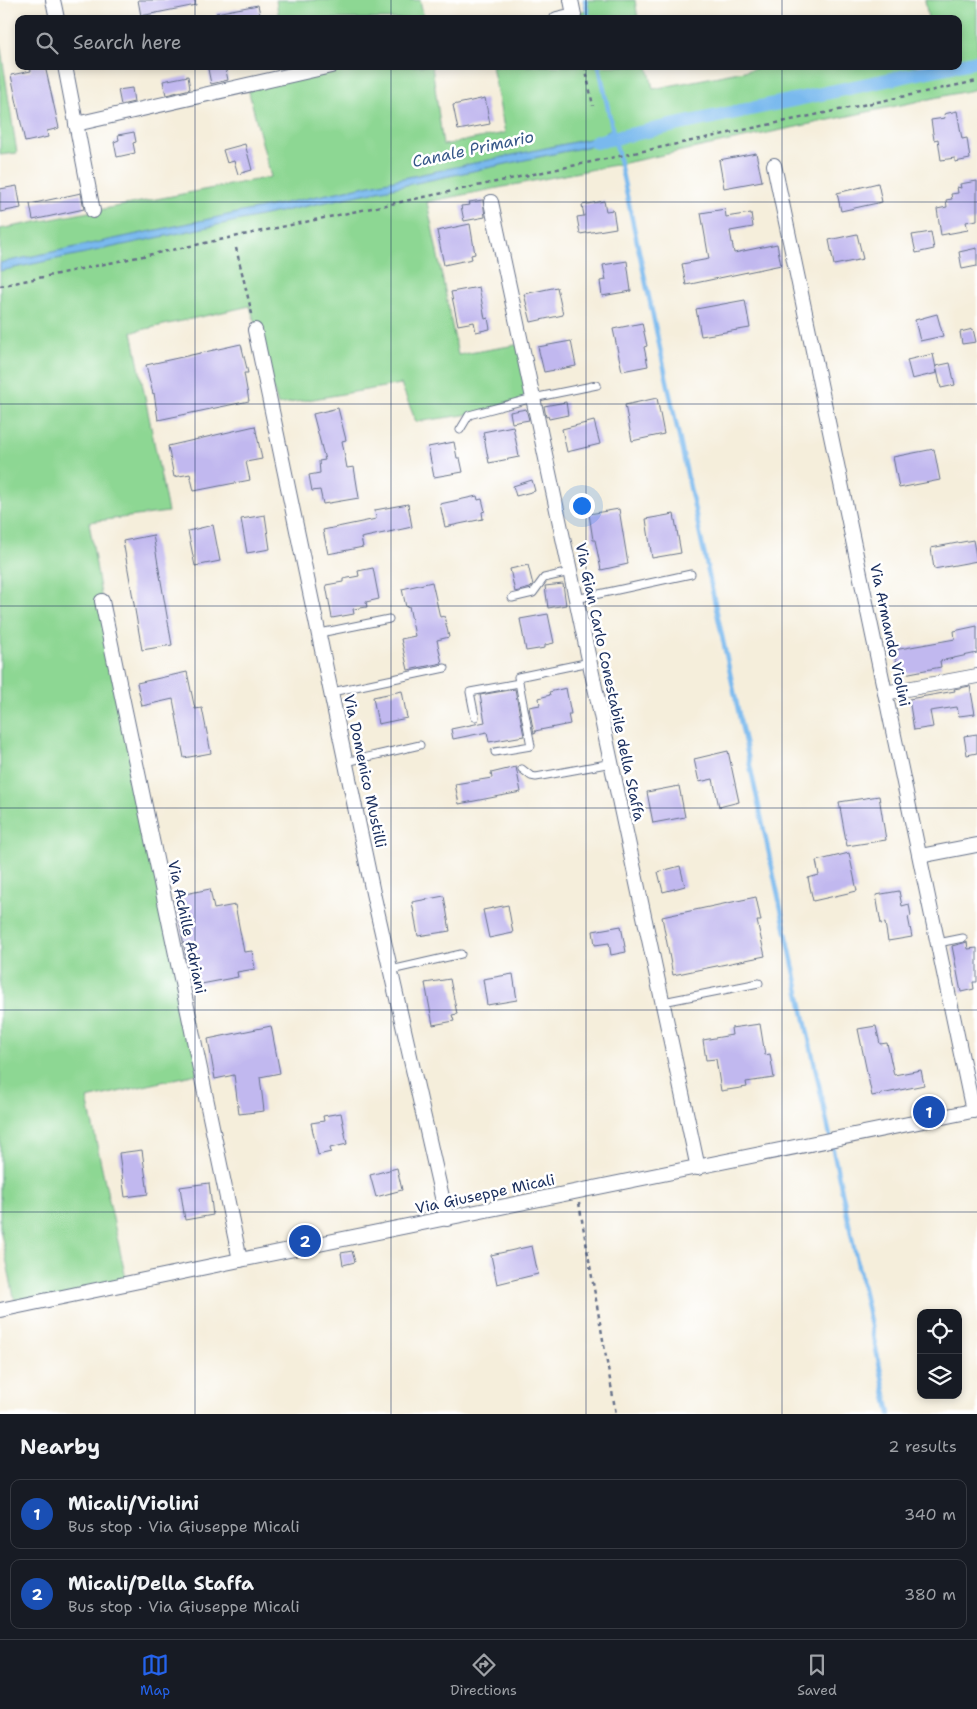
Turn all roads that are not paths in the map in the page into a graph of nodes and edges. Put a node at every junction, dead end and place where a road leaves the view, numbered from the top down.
1 (53, 0) edge
2 (570, 0) edge
3 (56, 15) edge
4 (574, 15) edge
5 (66, 70) edge
6 (313, 70) edge
7 (76, 124) junction
8 (774, 165) dead end
9 (491, 202) dead end
10 (93, 211) dead end
11 (255, 330) road end
12 (597, 385) dead end
13 (533, 398) junction
14 (460, 430) dead end
15 (570, 572) junction
16 (691, 574) dead end
17 (512, 598) dead end
18 (576, 599) junction
19 (102, 601) dead end
20 (389, 619) dead end
21 (320, 633) junction
22 (590, 662) junction
23 (445, 668) dead end
24 (977, 676) edge
25 (519, 683) junction
26 (332, 692) junction
27 (885, 693) junction
28 (475, 716) dead end
29 (420, 745) dead end
30 (495, 752) dead end
31 (346, 762) junction
32 (612, 763) junction
33 (522, 769) dead end
34 (977, 845) edge
35 (920, 856) junction
36 (963, 938) dead end
37 (938, 943) junction
38 (461, 954) dead end
39 (391, 970) junction
40 (759, 982) dead end
41 (663, 1002) junction
42 (975, 1111) edge
43 (698, 1168) junction
44 (447, 1218) junction
45 (240, 1260) junction
46 (0, 1310) edge

1 - 3 street
2 - 4 street
5 - 7 street
6 - 7 street
7 - 10 street
8 - 27 street, Via Armando Violini
9 - 13 street, Via Gian Carlo Conestabile della Staffa
11 - 21 street, Via Domenico Mustilli
12 - 13 lane
13 - 14 lane
13 - 15 street, Via Gian Carlo Conestabile della Staffa
15 - 17 lane
15 - 18 street, Via Gian Carlo Conestabile della Staffa
16 - 18 lane
18 - 22 street, Via Gian Carlo Conestabile della Staffa
19 - 45 street, Via Achille Adriani
20 - 21 lane
21 - 26 street, Via Domenico Mustilli
22 - 25 lane
22 - 32 street, Via Gian Carlo Conestabile della Staffa
23 - 26 lane
24 - 27 street
25 - 28 lane
25 - 30 lane
26 - 31 street, Via Domenico Mustilli
27 - 35 street, Via Armando Violini
29 - 31 lane
31 - 39 street, Via Domenico Mustilli
32 - 33 lane
32 - 41 street, Via Gian Carlo Conestabile della Staffa
34 - 35 street
35 - 37 street, Via Armando Violini
36 - 37 lane
37 - 42 street, Via Armando Violini
38 - 39 lane
39 - 44 street, Via Domenico Mustilli
40 - 41 lane
41 - 43 street, Via Gian Carlo Conestabile della Staffa
42 - 43 street, Via Giuseppe Micali
43 - 44 street, Via Giuseppe Micali
44 - 45 street, Via Giuseppe Micali
45 - 46 street, Via Giuseppe Micali

